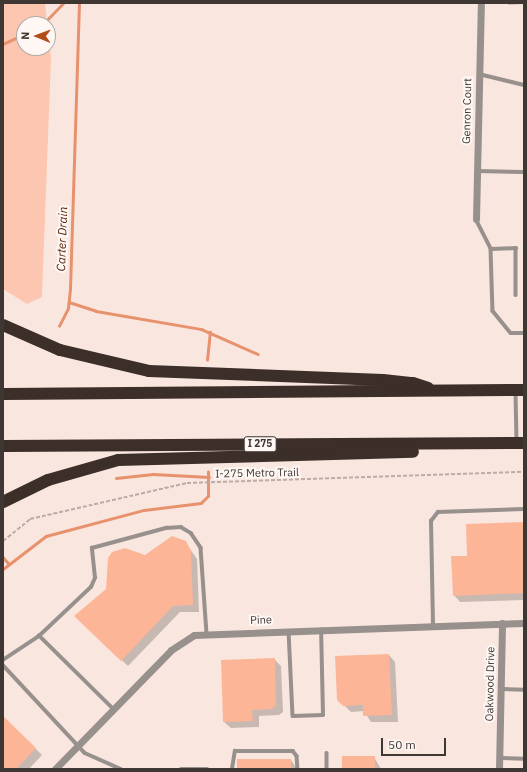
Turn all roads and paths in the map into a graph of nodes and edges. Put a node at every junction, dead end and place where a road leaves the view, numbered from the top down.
1 (480, 3) edge
2 (479, 74) junction
3 (524, 85) edge
4 (477, 171) junction
5 (524, 172) edge
6 (476, 219) joint
7 (491, 249) junction
8 (516, 295) dead end
9 (3, 325) edge
10 (524, 333) edge
11 (520, 390) edge
12 (435, 391) junction
13 (3, 394) edge
14 (520, 443) edge
15 (461, 445) junction
16 (3, 446) edge
17 (524, 472) edge
18 (3, 502) edge
19 (524, 509) edge
20 (3, 541) edge
21 (502, 623) junction
22 (524, 623) edge
23 (433, 625) junction
24 (321, 629) junction
25 (289, 630) junction
26 (207, 633) junction
27 (39, 636) junction
28 (3, 660) edge
29 (3, 666) edge
30 (501, 689) junction
31 (524, 690) edge
32 (113, 709) junction
33 (78, 745) junction
34 (327, 753) dead end
35 (500, 758) junction
36 (524, 759) edge
37 (55, 769) edge
38 (121, 769) edge
39 (182, 769) edge
40 (206, 769) edge
41 (232, 769) edge
42 (298, 769) edge
43 (328, 769) edge
44 (499, 769) edge

1 - 2 street, Genron Court
2 - 3 lane
2 - 4 street, Genron Court
4 - 5 lane
4 - 6 street, Genron Court
6 - 7 lane
7 - 8 lane
7 - 10 lane
9 - 12 highway
11 - 12 highway
11 - 14 lane
12 - 13 highway
14 - 15 highway, I 275
15 - 16 highway, I 275
15 - 18 highway
17 - 20 path, I-275 Metro Trail
19 - 23 lane
21 - 22 street, Pine
21 - 23 street, Pine
21 - 30 street, Oakwood Drive
23 - 24 street, Pine
24 - 25 street, Pine
24 - 25 lane
25 - 26 street, Pine
26 - 27 lane
26 - 32 street, Pine
27 - 28 lane
27 - 32 lane
29 - 33 lane
30 - 31 lane
30 - 35 street, Oakwood Drive
32 - 33 street, Pine
33 - 37 street, Pine
33 - 38 lane
34 - 43 lane
35 - 36 lane
35 - 44 street, Oakwood Drive
39 - 40 lane
41 - 42 lane

